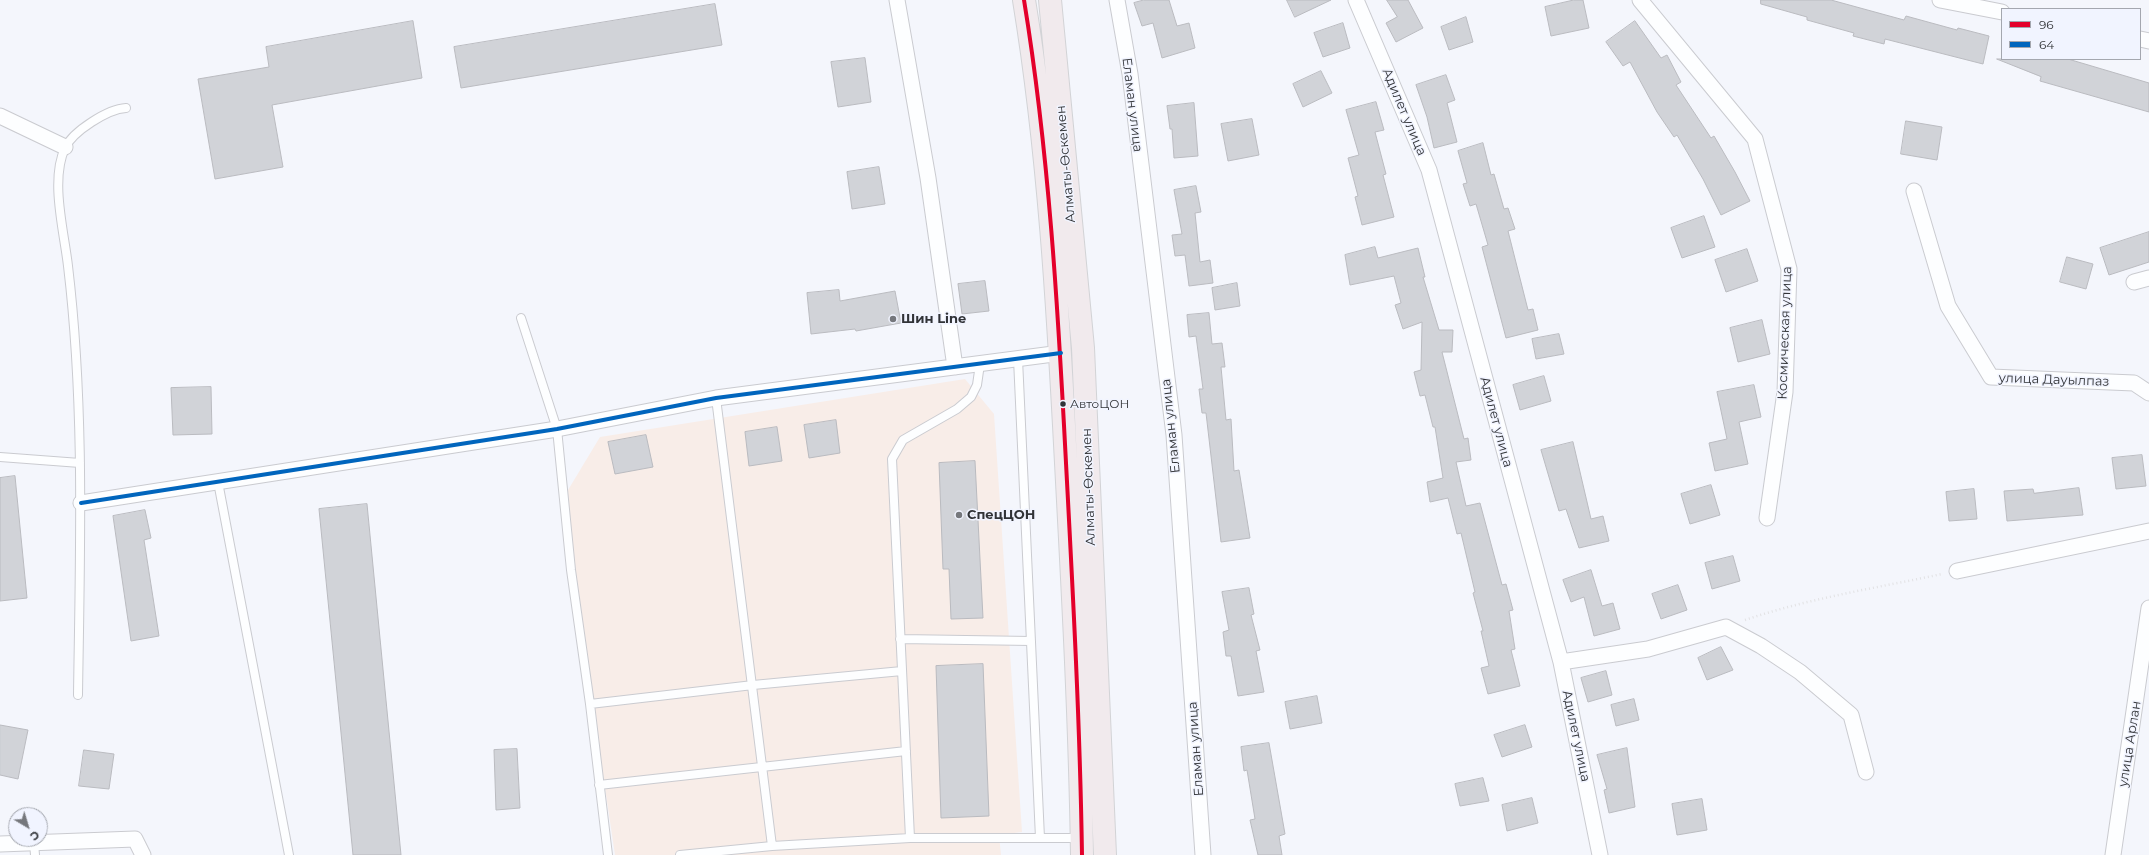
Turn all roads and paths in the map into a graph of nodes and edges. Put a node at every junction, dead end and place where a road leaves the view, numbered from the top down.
1 (897, 0) edge
2 (1024, 0) edge
3 (1117, 0) edge
4 (1356, 0) edge
5 (1640, 0) edge
6 (1940, 0) edge
7 (1051, 10) edge
8 (2001, 12) edge
9 (1028, 24) junction
10 (126, 108) dead end
11 (0, 116) edge
12 (65, 147) junction
13 (1914, 191) dead end
14 (2149, 278) edge
15 (2134, 282) dead end
16 (521, 318) dead end
17 (1061, 353) junction
18 (1018, 359) junction
19 (980, 364) junction
20 (955, 367) junction
21 (2149, 393) edge
22 (716, 398) junction
23 (556, 429) junction
24 (0, 457) edge
25 (80, 463) junction
26 (218, 482) junction
27 (81, 503) junction
28 (1766, 518) dead end
29 (2149, 531) edge
30 (1957, 571) joint
31 (2149, 608) edge
32 (1726, 627) junction
33 (900, 639) junction
34 (1031, 641) junction
35 (1560, 662) junction
36 (902, 671) junction
37 (753, 685) junction
38 (78, 694) dead end
39 (590, 704) junction
40 (906, 750) junction
41 (763, 766) junction
42 (1866, 772) dead end
43 (599, 785) junction
44 (910, 838) junction
45 (1040, 838) junction
46 (0, 844) edge
47 (772, 846) junction
48 (1082, 846) edge
49 (34, 849) edge
50 (143, 855) edge
51 (289, 855) edge
52 (608, 855) edge
53 (680, 855) edge
54 (1105, 855) edge
55 (1203, 855) edge
56 (1600, 855) edge
57 (2113, 855) edge

1 - 20 street
2 - 9 main road, Алматы-Өскемен
3 - 55 street, Еламан улица
4 - 35 street, Адилет улица
5 - 28 street, Космическая улица
6 - 8 street
7 - 9 main road
7 - 54 main road, Алматы-Өскемен
9 - 17 main road, Алматы-Өскемен
10 - 12 lane
11 - 12 street
12 - 25 lane
13 - 21 street, улица Дауылпаз
14 - 15 street
16 - 23 lane
17 - 18 street
17 - 48 main road, Алматы-Өскемен
18 - 19 street
18 - 34 lane
19 - 20 street
19 - 33 lane
20 - 22 street
22 - 23 street
22 - 37 lane
23 - 26 street
23 - 39 lane
24 - 25 lane
25 - 27 lane
26 - 27 street
26 - 51 lane
27 - 38 lane
29 - 30 street
30 - 32 path
31 - 57 street, улица Арлан
32 - 35 street
32 - 42 street
33 - 34 lane
33 - 36 lane
34 - 45 lane
35 - 56 street, Адилет улица
36 - 37 lane
36 - 40 lane
37 - 39 lane
37 - 41 lane
39 - 43 lane
40 - 41 lane
40 - 44 lane
41 - 43 lane
41 - 47 lane
43 - 52 lane
44 - 45 lane
44 - 47 lane
45 - 48 lane
46 - 49 street
47 - 53 lane
49 - 50 street

